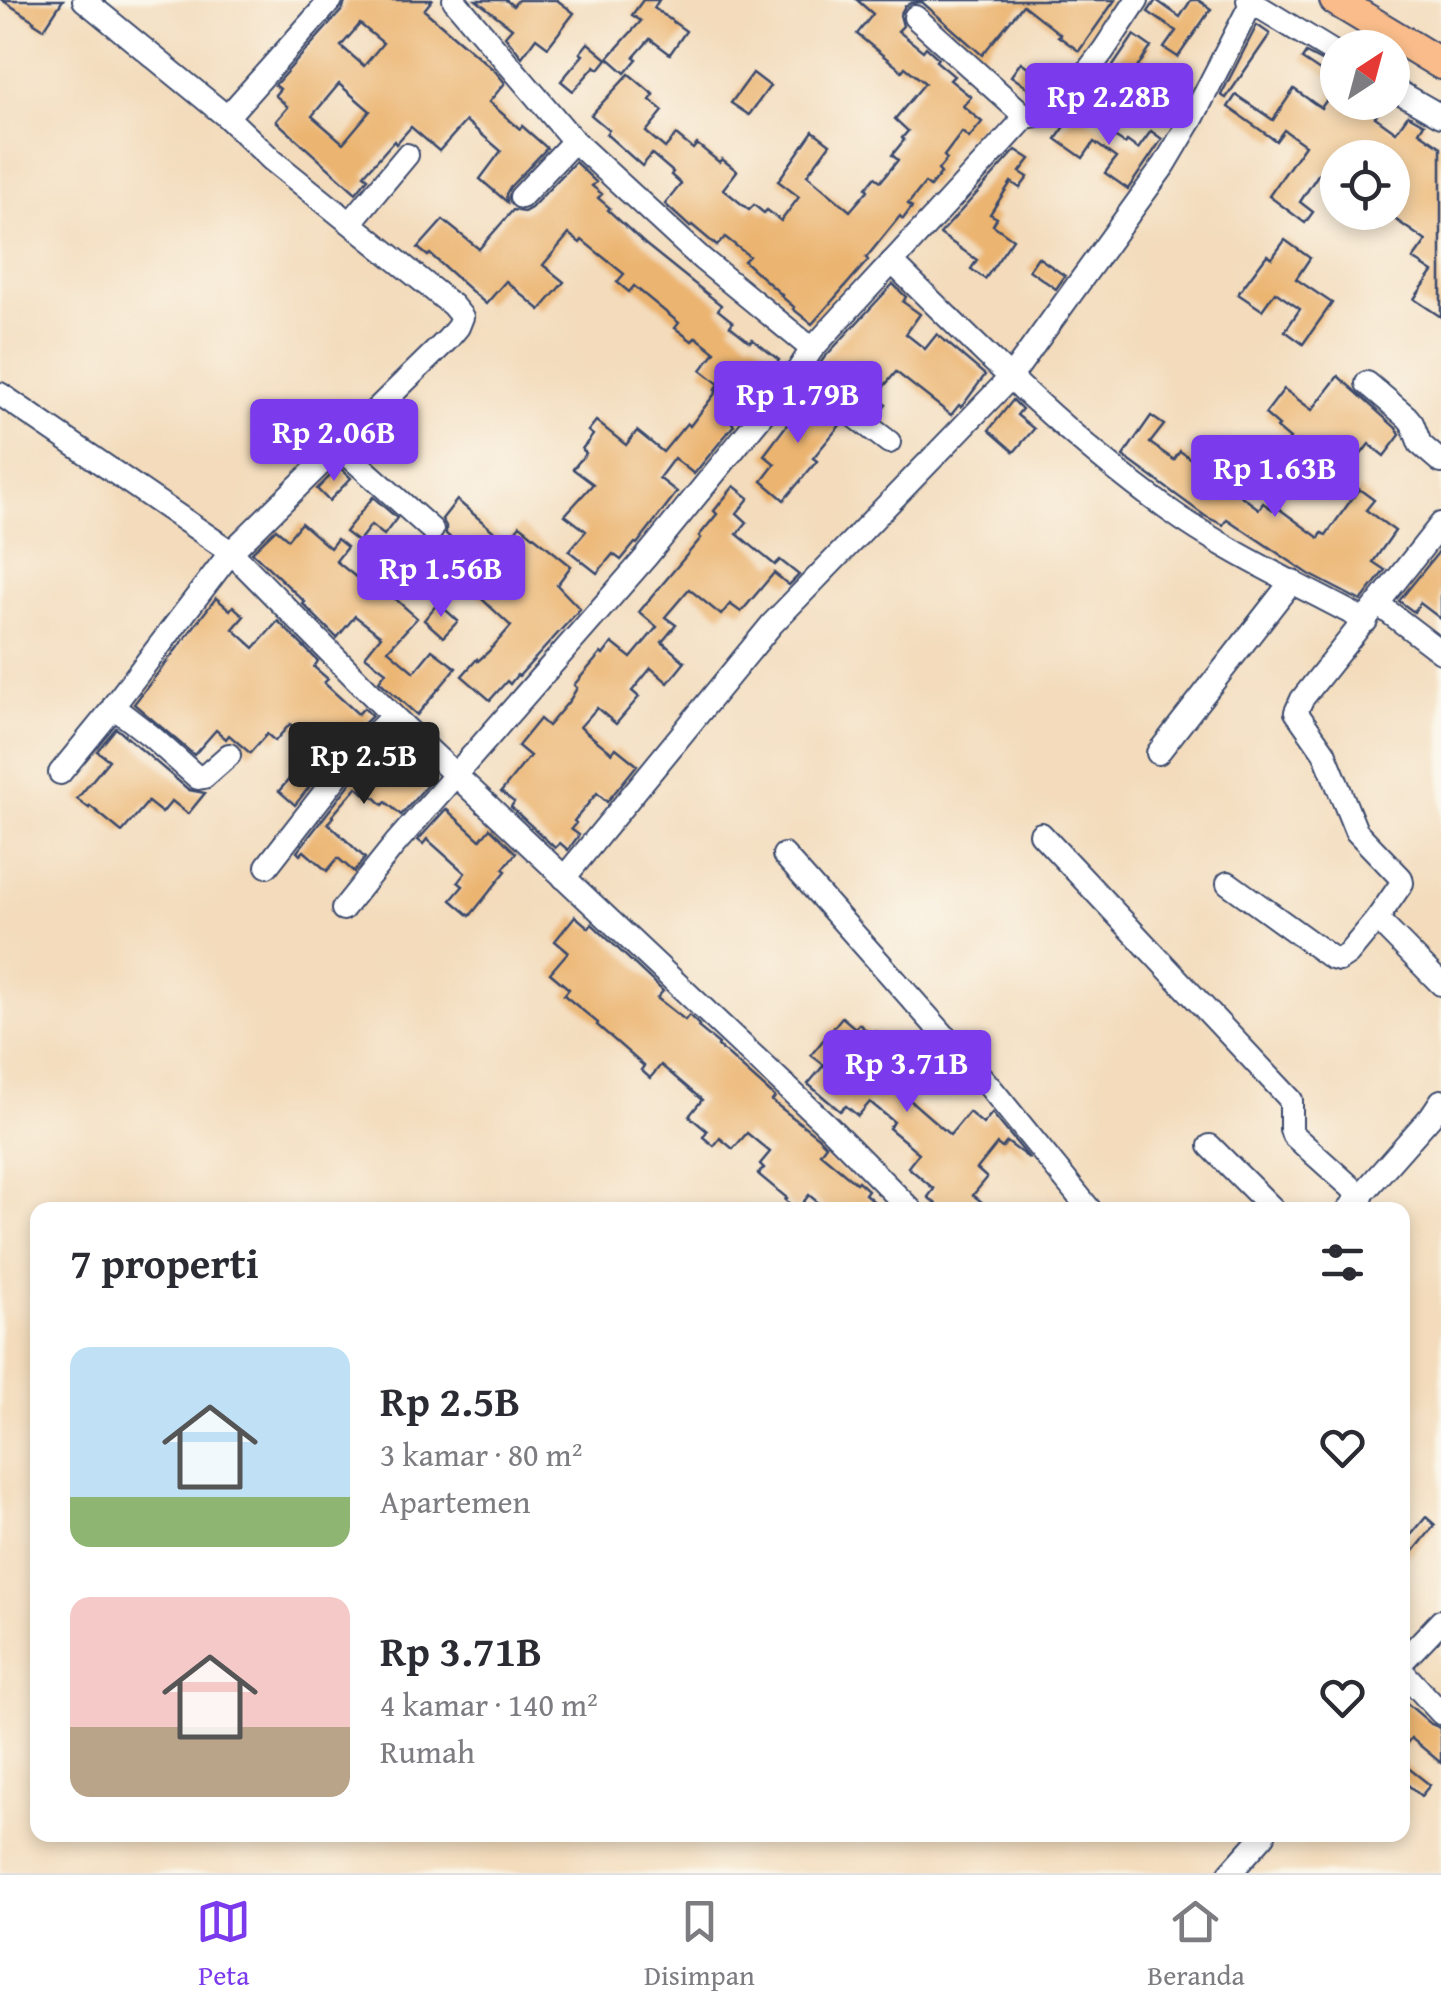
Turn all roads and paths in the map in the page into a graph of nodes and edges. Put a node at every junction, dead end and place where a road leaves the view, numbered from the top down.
1 (84, 0) edge
2 (332, 0) edge
3 (454, 0) edge
4 (1136, 0) edge
5 (1335, 0) edge
6 (1251, 1) edge
7 (1282, 9) edge
8 (915, 18) dead end
9 (1320, 40) edge
10 (1441, 64) edge
11 (1410, 98) edge
12 (1441, 116) edge
13 (227, 117) junction
14 (1026, 117) junction
15 (574, 141) junction
16 (407, 155) dead end
17 (521, 197) dead end
18 (351, 222) junction
19 (892, 262) junction
20 (812, 349) junction
21 (796, 372) junction
22 (1010, 378) junction
23 (1367, 383) dead end
24 (0, 394) edge
25 (889, 442) dead end
26 (338, 446) junction
27 (1441, 462) edge
28 (1441, 524) edge
29 (432, 530) dead end
30 (231, 552) junction
31 (1292, 581) junction
32 (1372, 612) junction
33 (1441, 652) edge
34 (114, 707) junction
35 (393, 716) junction
36 (1158, 753) dead end
37 (229, 755) dead end
38 (60, 773) dead end
39 (456, 775) junction
40 (1041, 834) dead end
41 (784, 855) dead end
42 (267, 866) dead end
43 (564, 878) junction
44 (1228, 882) dead end
45 (343, 909) dead end
46 (1377, 919) junction
47 (1441, 984) edge
48 (1441, 1101) edge
49 (1210, 1146) dead end
50 (903, 1202) edge
51 (1083, 1202) edge
52 (1266, 1202) edge
53 (1354, 1202) edge
54 (1356, 1202) edge
55 (1441, 1621) edge
56 (1410, 1664) edge
57 (1410, 1678) edge
58 (1441, 1712) edge
59 (1258, 1842) edge
60 (1230, 1873) edge

1 - 13 street
2 - 13 street
3 - 15 street
4 - 14 street
5 - 10 main road
6 - 7 street
6 - 22 street
7 - 9 street
8 - 14 street
11 - 12 street
13 - 18 street
14 - 19 street
15 - 17 street
15 - 20 street
16 - 18 street
18 - 26 street
19 - 20 street
19 - 22 street
20 - 21 street
21 - 25 street
21 - 39 street
22 - 31 street
22 - 43 street
23 - 27 street
24 - 30 street
26 - 29 street
26 - 30 street
28 - 32 street
30 - 34 street
30 - 35 street
31 - 32 street
31 - 36 street
32 - 33 street
32 - 46 street
34 - 37 street
34 - 38 street
35 - 39 street
35 - 42 street
39 - 43 street
39 - 45 street
40 - 53 street
41 - 51 street
43 - 50 street
44 - 46 street
46 - 47 street
48 - 54 street
49 - 52 street
55 - 56 street
57 - 58 street
59 - 60 street

